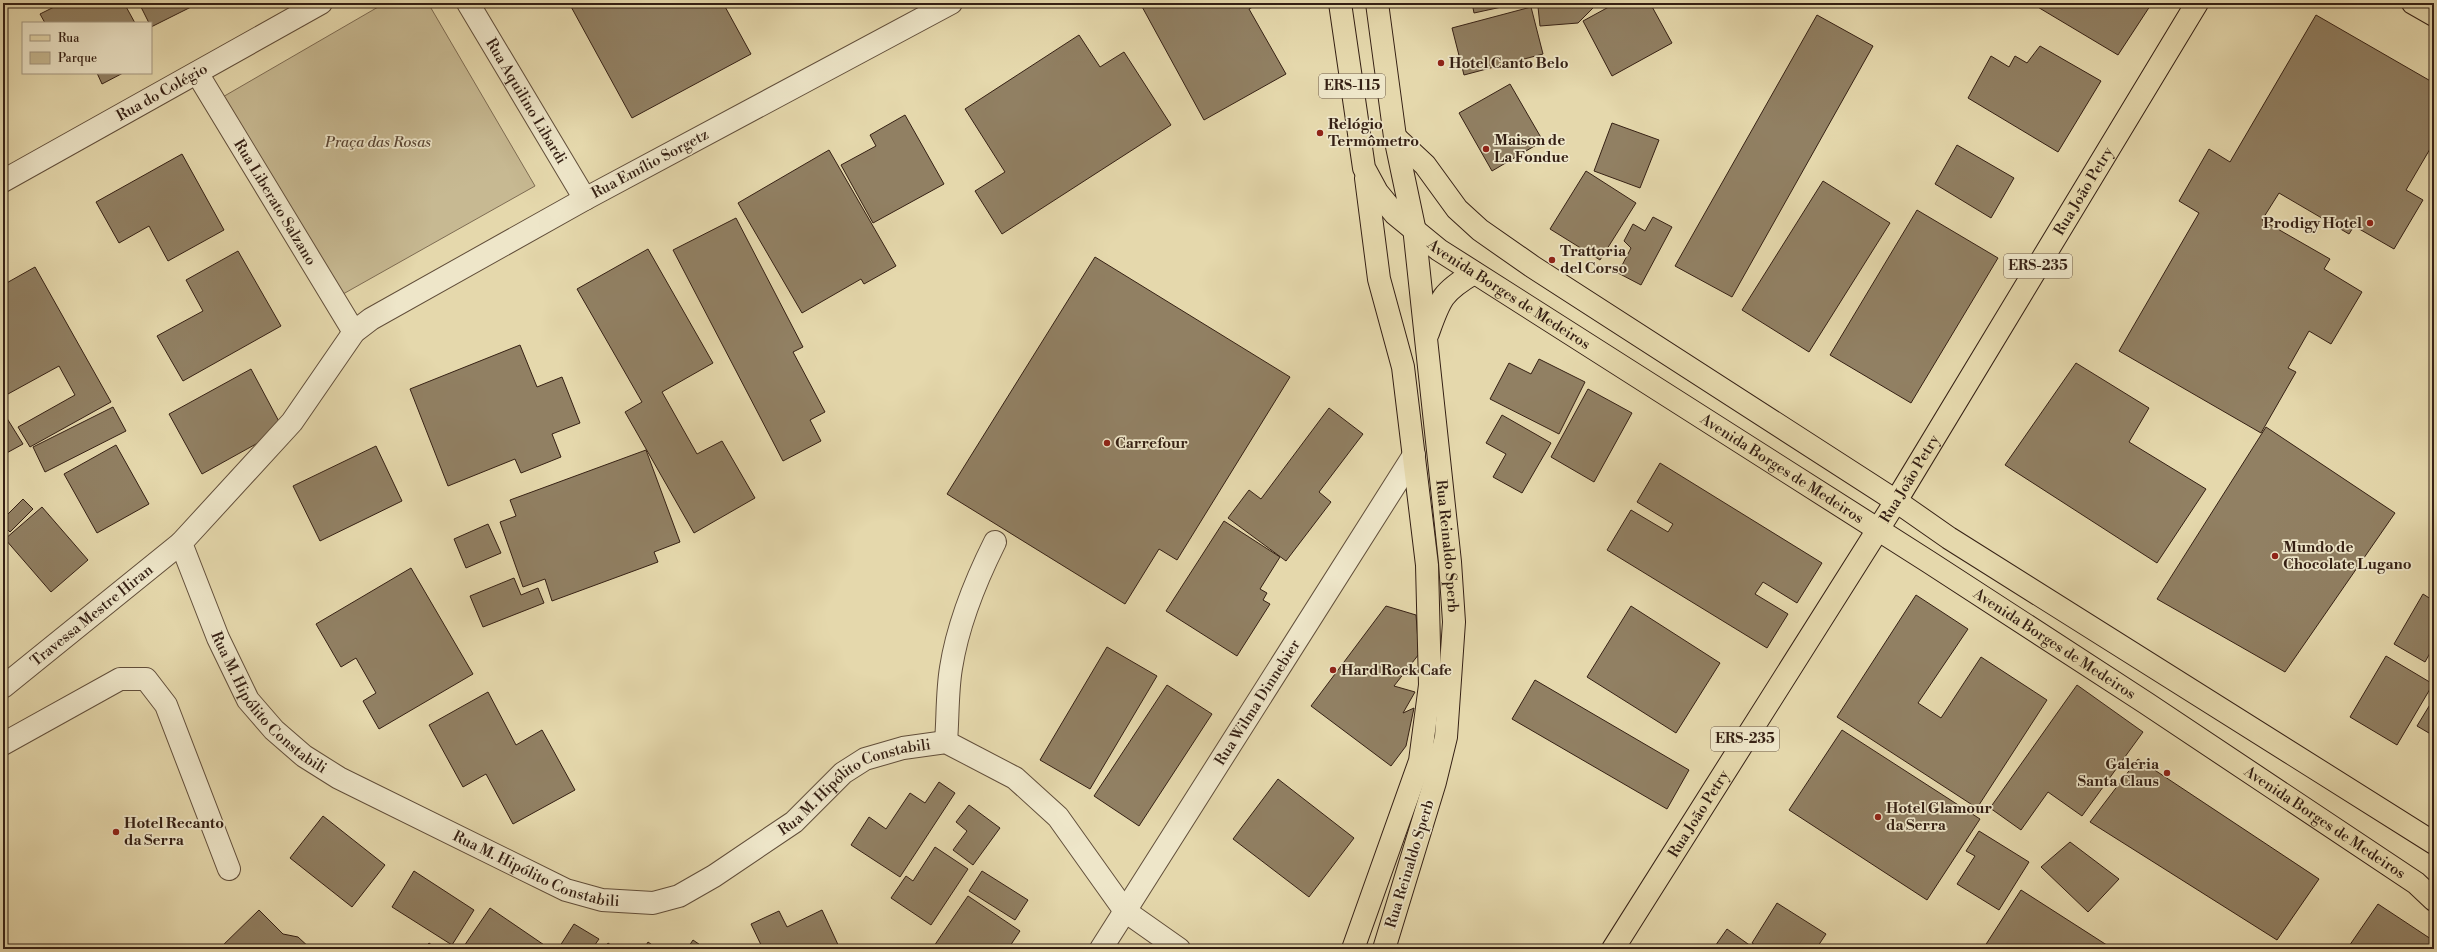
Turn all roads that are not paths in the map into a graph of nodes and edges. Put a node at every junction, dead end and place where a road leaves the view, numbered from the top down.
1 (321, 3) edge
2 (468, 3) edge
3 (951, 3) edge
4 (1340, 3) edge
5 (1377, 3) edge
6 (2197, 3) edge
7 (2413, 3) edge
8 (2434, 16) edge
9 (197, 72) junction
10 (1395, 137) junction
11 (1364, 168) junction
12 (3, 181) edge
13 (585, 199) junction
14 (1414, 227) junction
15 (1474, 273) junction
16 (354, 332) junction
17 (1426, 338) junction
18 (1414, 455) junction
19 (1896, 501) junction
20 (1878, 529) junction
21 (995, 542) dead end
22 (181, 543) junction
23 (3, 687) edge
24 (946, 742) junction
25 (3, 744) edge
26 (2434, 843) edge
27 (229, 869) dead end
28 (2434, 900) edge
29 (1126, 911) junction
30 (1101, 949) edge
31 (1178, 949) edge
32 (1353, 949) edge
33 (1384, 949) edge
34 (1613, 949) edge

1 - 9 street, Rua do Colégio
2 - 13 street, Rua Aquilino Libardi
3 - 13 street, Rua Emílio Sorgetz
4 - 11 main road, Avenida Borges de Medeiros / ERS-115
5 - 10 main road, ERS-115
6 - 19 main road, Rua João Petry / ERS-235
7 - 8 main road
9 - 12 street, Rua do Colégio
9 - 16 street, Rua Liberato Salzano
10 - 14 main road, Rua Reinaldo Sperb / ERS-115
10 - 19 main road
11 - 14 main road, Avenida Borges de Medeiros
11 - 18 main road, Rua Reinaldo Sperb
13 - 16 street, Rua Emílio Sorgetz
14 - 15 main road, Avenida Borges de Medeiros
14 - 17 main road, Rua Reinaldo Sperb
15 - 17 main road
15 - 20 main road, Avenida Borges de Medeiros
16 - 22 street
17 - 33 main road, Rua Reinaldo Sperb
18 - 29 street, Rua Wilma Dinnebier
18 - 32 main road, Rua Reinaldo Sperb
19 - 20 main road, Rua João Petry / ERS-235
19 - 26 main road
20 - 28 main road, Avenida Borges de Medeiros
20 - 34 main road, Rua João Petry / ERS-235
21 - 24 street
22 - 23 street, Travessa Mestre Hiran
22 - 24 street, Rua M. Hipólito Constabili
24 - 29 street, Rua M. Hipólito Constabili
25 - 27 street
29 - 30 street, Rua Wilma Dinnebier
29 - 31 street, Rua M. Hipólito Constabili

